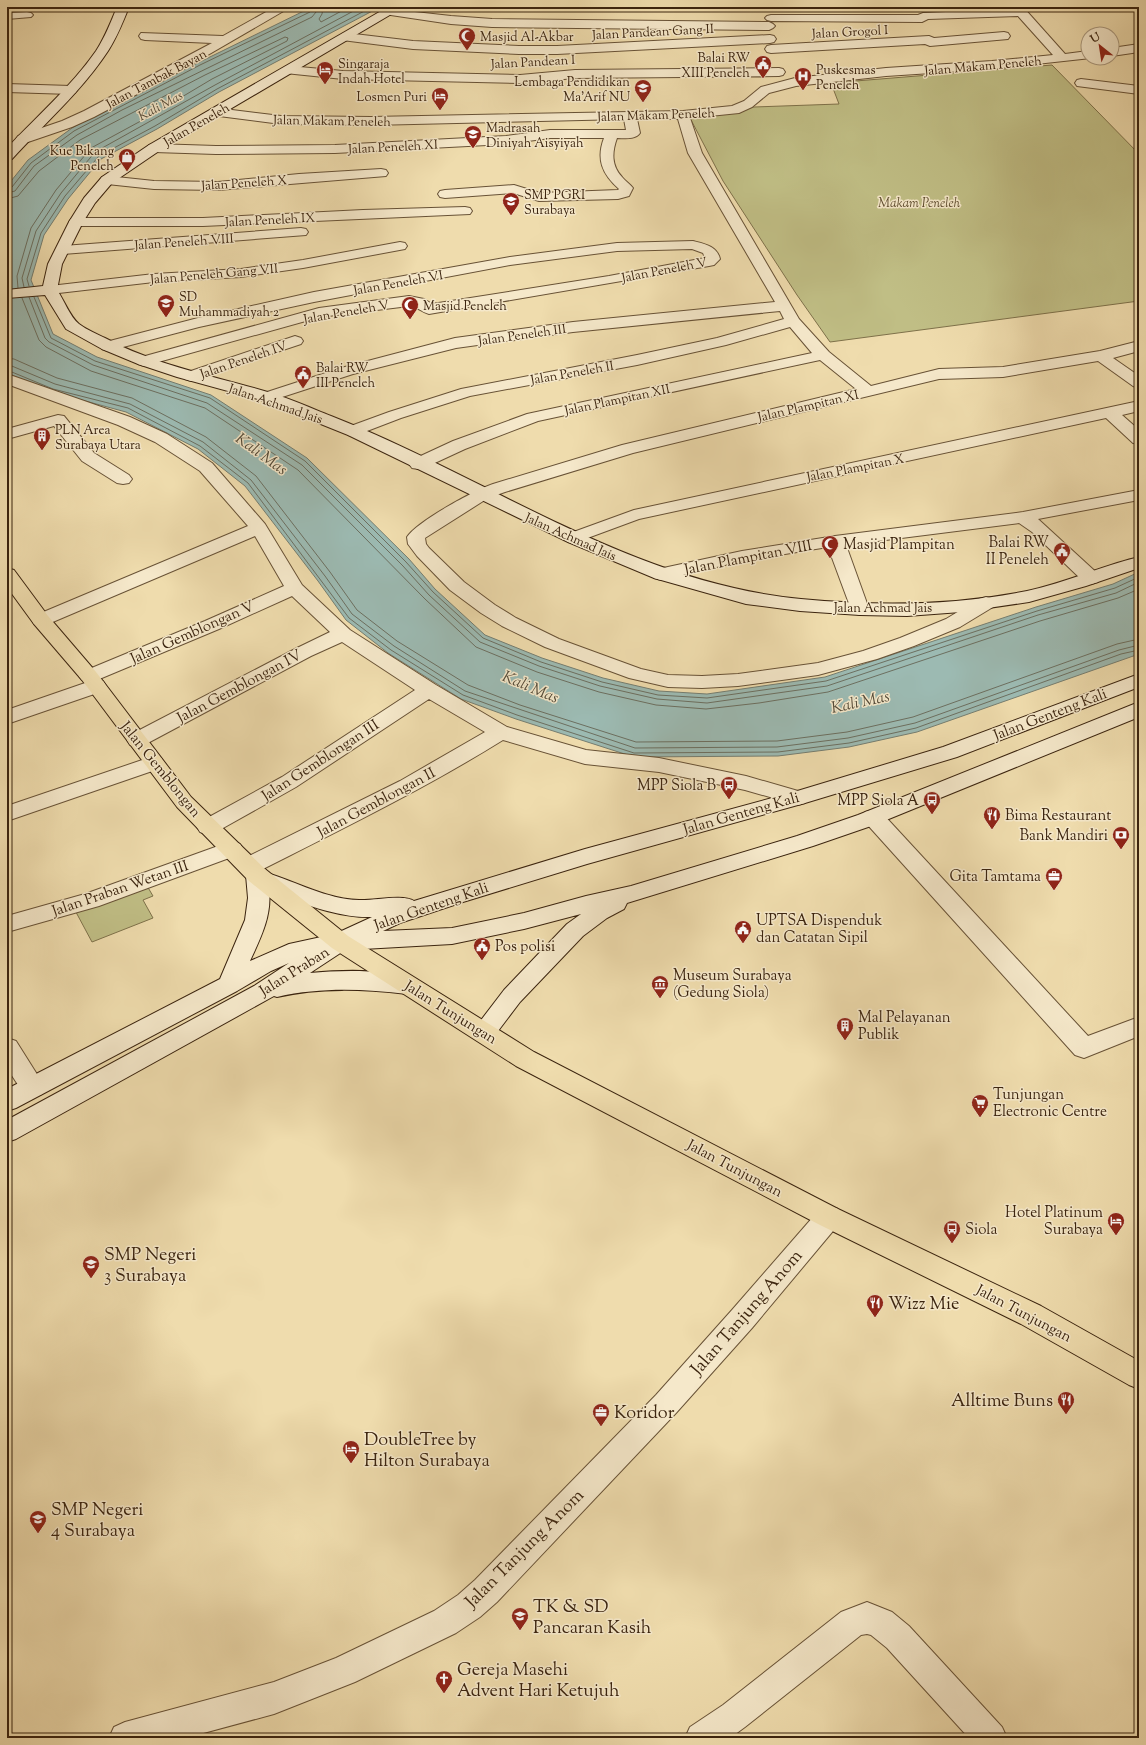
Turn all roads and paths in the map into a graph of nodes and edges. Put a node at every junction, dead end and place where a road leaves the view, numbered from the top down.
1 (123, 7) edge
2 (283, 7) edge
3 (392, 9) edge
4 (1020, 9) edge
5 (922, 14) edge
6 (28, 15) dead end
7 (7, 16) edge
8 (771, 17) edge
9 (145, 36) dead end
10 (1004, 36) dead end
11 (346, 37) junction
12 (226, 40) junction
13 (930, 41) junction
14 (771, 44) junction
15 (1139, 48) edge
16 (1120, 51) edge
17 (1080, 56) edge
18 (1062, 58) junction
19 (938, 69) junction
20 (289, 70) junction
21 (781, 78) junction
22 (1081, 83) dead end
23 (7, 88) edge
24 (71, 90) junction
25 (1139, 90) edge
26 (216, 112) junction
27 (630, 115) junction
28 (683, 115) junction
29 (459, 119) junction
30 (612, 134) junction
31 (23, 139) junction
32 (466, 142) junction
33 (154, 148) junction
34 (7, 156) edge
35 (381, 173) dead end
36 (107, 180) junction
37 (445, 194) dead end
38 (465, 211) dead end
39 (76, 222) junction
40 (306, 232) dead end
41 (693, 245) joint
42 (400, 246) dead end
43 (63, 250) junction
44 (44, 290) junction
45 (7, 294) edge
46 (784, 306) junction
47 (793, 321) junction
48 (295, 341) dead end
49 (108, 346) junction
50 (1139, 346) edge
51 (823, 355) junction
52 (1101, 356) junction
53 (144, 361) junction
54 (191, 376) junction
55 (7, 379) edge
56 (1139, 384) edge
57 (868, 391) junction
58 (266, 397) junction
59 (1139, 406) edge
60 (1110, 413) junction
61 (354, 431) junction
62 (7, 434) edge
63 (1139, 439) edge
64 (418, 464) junction
65 (123, 479) dead end
66 (482, 494) junction
67 (1139, 495) edge
68 (1023, 517) junction
69 (259, 528) junction
70 (574, 538) junction
71 (835, 541) junction
72 (1139, 562) edge
73 (661, 574) junction
74 (8, 577) edge
75 (1091, 578) junction
76 (295, 588) junction
77 (986, 603) junction
78 (860, 609) junction
79 (40, 620) junction
80 (342, 634) junction
81 (1139, 680) edge
82 (92, 681) junction
83 (429, 690) junction
84 (1139, 710) edge
85 (7, 717) edge
86 (500, 732) junction
87 (137, 740) junction
88 (154, 763) junction
89 (798, 798) junction
90 (7, 814) edge
91 (873, 817) junction
92 (208, 827) junction
93 (232, 849) junction
94 (255, 873) junction
95 (631, 894) junction
96 (426, 905) junction
97 (7, 924) edge
98 (340, 942) junction
99 (229, 985) junction
100 (407, 985) junction
101 (262, 992) junction
102 (1139, 1026) edge
103 (484, 1032) junction
104 (7, 1048) edge
105 (33, 1087) junction
106 (7, 1101) edge
107 (7, 1132) edge
108 (829, 1217) junction
109 (1139, 1376) edge
110 (125, 1738) edge
111 (701, 1738) edge
112 (991, 1738) edge

1 - 24 street
2 - 12 street, Jalan Tambak Bayan
3 - 8 street
3 - 11 street, Jalan Peneleh
4 - 5 street
4 - 18 street
5 - 8 street
5 - 13 street
6 - 7 street
8 - 14 street
9 - 12 street
10 - 13 street, Jalan Grogol I
11 - 14 street, Jalan Pandean Gang II
11 - 20 street, Jalan Peneleh
12 - 31 street, Jalan Tambak Bayan
13 - 14 street, Jalan Grogol I
13 - 19 street
14 - 21 street
15 - 16 street
17 - 18 street, Jalan Makam Peneleh
18 - 19 street, Jalan Makam Peneleh
19 - 21 street, Jalan Makam Peneleh
20 - 21 street, Jalan Pandean I
20 - 26 street, Jalan Peneleh
21 - 28 street, Jalan Makam Peneleh
22 - 25 street
23 - 24 street
24 - 31 street
26 - 29 street, Jalan Makam Peneleh
26 - 33 street, Jalan Peneleh
27 - 28 street, Jalan Makam Peneleh
27 - 29 street, Jalan Makam Peneleh
27 - 30 street, Jalan Peneleh XI
28 - 46 street
29 - 32 street
30 - 32 street, Jalan Peneleh XI
30 - 37 street
31 - 34 street
32 - 33 street, Jalan Peneleh XI
33 - 36 street, Jalan Peneleh
35 - 36 street, Jalan Peneleh X
36 - 39 street, Jalan Peneleh
38 - 39 street, Jalan Peneleh IX
39 - 43 street, Jalan Peneleh
40 - 43 street, Jalan Peneleh VIII
41 - 49 street, Jalan Peneleh VI
41 - 53 street, Jalan Peneleh V
42 - 44 street, Jalan Peneleh Gang VII
43 - 44 street, Jalan Peneleh
44 - 45 street, Jalan Peneleh Gang VII
44 - 49 street, Jalan Achmad Jais
46 - 47 street
46 - 58 street, Jalan Peneleh III
47 - 51 street
47 - 61 street, Jalan Peneleh II
48 - 54 street, Jalan Peneleh IV
49 - 53 street, Jalan Achmad Jais
50 - 52 street, Jalan Plampitan XI
51 - 57 street
51 - 64 street, Jalan Plampitan XII
52 - 56 street
52 - 57 street, Jalan Plampitan XI
53 - 54 street, Jalan Achmad Jais
54 - 58 street, Jalan Achmad Jais
55 - 69 street
57 - 66 street, Jalan Plampitan XI
58 - 61 street, Jalan Achmad Jais
59 - 60 street, Jalan Plampitan X
60 - 63 street
60 - 70 street, Jalan Plampitan X
61 - 64 street, Jalan Achmad Jais
62 - 65 street
64 - 66 street, Jalan Achmad Jais
66 - 70 street, Jalan Achmad Jais
66 - 77 street, Jalan Plampitan XI
67 - 68 street, Jalan Plampitan VIII
68 - 71 street, Jalan Plampitan VIII
68 - 75 street
69 - 76 street
69 - 79 street
70 - 73 street, Jalan Achmad Jais
71 - 73 street, Jalan Plampitan VIII
71 - 78 street
72 - 75 street, Jalan Achmad Jais
73 - 78 street, Jalan Achmad Jais
74 - 79 main road, Jalan Gemblongan
75 - 77 street, Jalan Achmad Jais
76 - 80 street
76 - 82 street, Jalan Gemblongan V
77 - 78 street, Jalan Achmad Jais
79 - 82 main road, Jalan Gemblongan
80 - 83 street
80 - 87 street, Jalan Gemblongan IV
81 - 89 street, Jalan Genteng Kali
82 - 85 street, Jalan Gemblongan V
82 - 87 main road, Jalan Gemblongan
83 - 86 street
83 - 92 street, Jalan Gemblongan III
84 - 91 street, Jalan Genteng Kali
86 - 89 street
86 - 94 street, Jalan Gemblongan II
87 - 88 main road, Jalan Gemblongan
88 - 90 street
88 - 92 main road, Jalan Gemblongan
89 - 96 street, Jalan Genteng Kali
91 - 95 street, Jalan Genteng Kali
91 - 102 street
92 - 93 main road, Jalan Gemblongan
93 - 94 main road, Jalan Gemblongan
93 - 97 street, Jalan Praban Wetan III
94 - 96 street
94 - 98 main road, Jalan Gemblongan
94 - 99 street
95 - 98 street, Jalan Genteng Kali
95 - 103 street
96 - 98 street, Jalan Genteng Kali
98 - 99 street, Jalan Praban
98 - 100 main road, Jalan Tunjungan
98 - 101 street, Jalan Praban
99 - 105 street, Jalan Praban
100 - 101 street
100 - 103 main road, Jalan Tunjungan
101 - 107 street, Jalan Praban
103 - 108 main road, Jalan Tunjungan
104 - 105 street
105 - 106 street, Jalan Praban
108 - 109 main road, Jalan Tunjungan
108 - 110 street, Jalan Tanjung Anom
111 - 112 street

